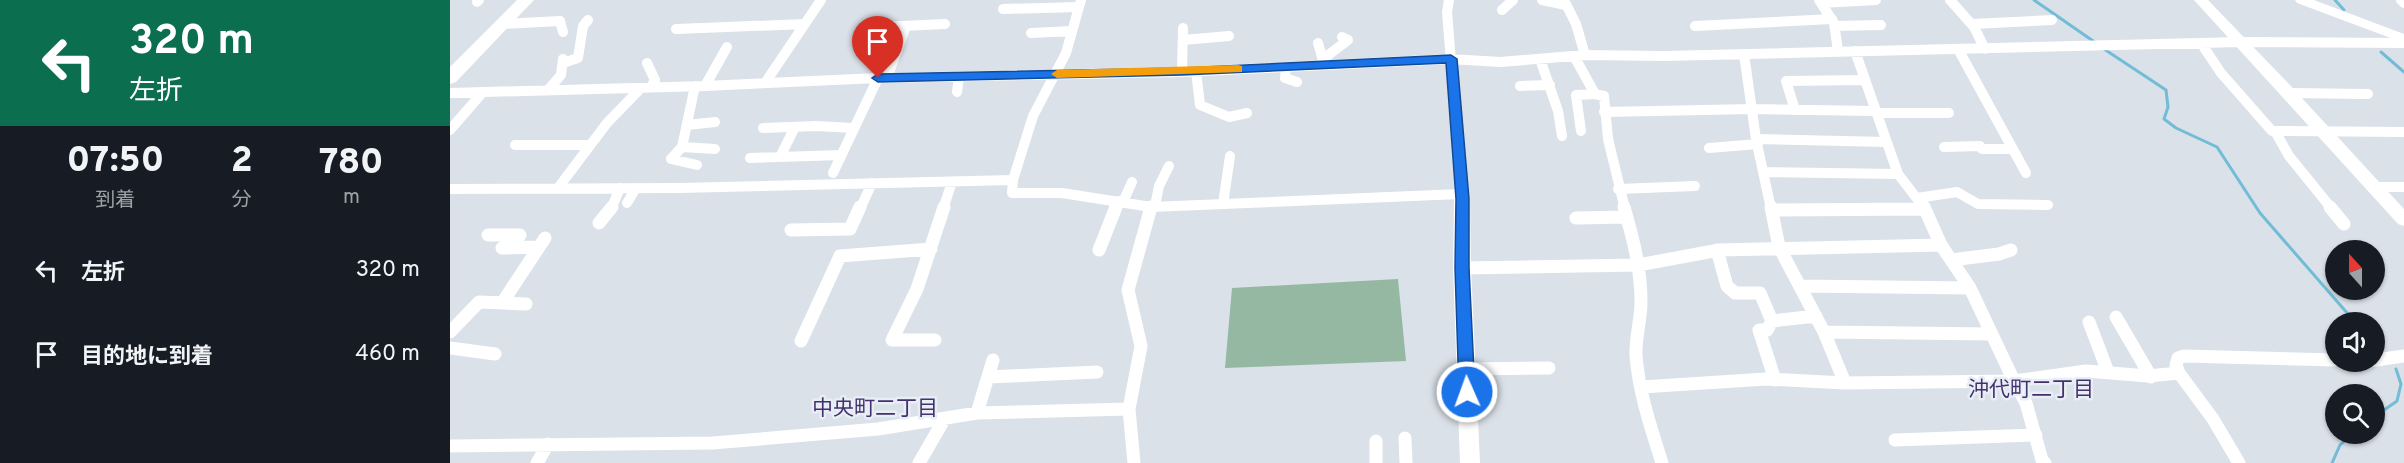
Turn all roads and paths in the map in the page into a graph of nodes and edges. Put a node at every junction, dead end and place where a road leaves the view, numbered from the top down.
1 (526, 0) edge
2 (821, 0) edge
3 (1449, 0) edge
4 (1513, 0) edge
5 (1542, 0) edge
6 (1876, 0) edge
7 (1950, 0) edge
8 (2201, 0) edge
9 (2302, 0) edge
10 (2401, 0) edge
11 (1820, 2) edge
12 (1565, 3) edge
13 (2404, 3) edge
14 (1027, 4) edge
15 (1080, 4) edge
16 (1003, 9) dead end
17 (1502, 10) dead end
18 (588, 20) dead end
19 (2052, 20) dead end
20 (1833, 23) junction
21 (502, 24) junction
22 (805, 24) junction
23 (945, 24) dead end
24 (1972, 24) junction
25 (1881, 25) dead end
26 (906, 26) junction
27 (1695, 26) dead end
28 (880, 27) dead end
29 (1183, 28) dead end
30 (676, 29) dead end
31 (563, 32) dead end
32 (1072, 32) junction
33 (1031, 33) dead end
34 (1229, 36) dead end
35 (1342, 37) dead end
36 (1183, 40) junction
37 (2404, 41) edge
38 (2241, 42) junction
39 (1318, 43) dead end
40 (2201, 43) junction
41 (727, 47) dead end
42 (1958, 49) junction
43 (1985, 49) junction
44 (1838, 51) junction
45 (1855, 51) junction
46 (1744, 54) junction
47 (1579, 55) junction
48 (1451, 59) junction
49 (1540, 59) junction
50 (1324, 62) junction
51 (647, 63) dead end
52 (1286, 67) junction
53 (1196, 71) junction
54 (1182, 72) junction
55 (1057, 74) junction
56 (959, 76) junction
57 (450, 78) edge
58 (883, 78) junction
59 (1865, 81) junction
60 (1297, 82) dead end
61 (765, 83) junction
62 (1550, 85) junction
63 (700, 86) junction
64 (1520, 86) dead end
65 (646, 87) junction
66 (548, 90) junction
67 (483, 92) junction
68 (957, 92) dead end
69 (450, 93) edge
70 (2289, 93) junction
71 (1595, 94) junction
72 (2368, 94) dead end
73 (1752, 109) junction
74 (1795, 110) junction
75 (1247, 112) dead end
76 (1604, 112) junction
77 (1876, 112) junction
78 (1949, 113) dead end
79 (715, 122) dead end
80 (687, 125) junction
81 (795, 127) junction
82 (763, 128) dead end
83 (854, 128) junction
84 (450, 130) edge
85 (1581, 131) dead end
86 (2276, 131) junction
87 (2324, 131) junction
88 (2404, 132) edge
89 (1562, 136) dead end
90 (1757, 141) junction
91 (1886, 142) junction
92 (515, 145) dead end
93 (588, 145) junction
94 (682, 147) junction
95 (1944, 147) dead end
96 (1709, 148) dead end
97 (715, 149) dead end
98 (2012, 149) junction
99 (841, 155) junction
100 (1230, 156) dead end
101 (780, 157) junction
102 (750, 158) dead end
103 (697, 165) dead end
104 (1169, 166) dead end
105 (1764, 172) junction
106 (833, 173) dead end
107 (2026, 173) dead end
108 (1898, 174) junction
109 (1013, 180) junction
110 (951, 182) junction
111 (1132, 182) dead end
112 (872, 183) junction
113 (1695, 186) dead end
114 (2404, 187) edge
115 (558, 188) junction
116 (620, 188) junction
117 (636, 188) junction
118 (2374, 188) junction
119 (1618, 189) junction
120 (452, 192) edge
121 (1461, 196) junction
122 (1120, 202) junction
123 (627, 203) dead end
124 (1223, 204) junction
125 (1921, 204) junction
126 (2048, 205) dead end
127 (1153, 206) junction
128 (1772, 210) junction
129 (1627, 217) junction
130 (1576, 218) dead end
131 (2404, 220) edge
132 (599, 223) dead end
133 (2344, 224) dead end
134 (791, 230) dead end
135 (488, 235) dead end
136 (1941, 245) junction
137 (1779, 248) junction
138 (931, 249) junction
139 (1099, 250) dead end
140 (1717, 250) junction
141 (2011, 250) dead end
142 (1952, 260) junction
143 (1638, 265) junction
144 (1462, 268) junction
145 (1801, 286) junction
146 (1970, 288) junction
147 (502, 303) junction
148 (526, 304) dead end
149 (1816, 316) junction
150 (2116, 317) dead end
151 (1772, 321) junction
152 (2090, 322) dead end
153 (450, 332) edge
154 (1824, 332) junction
155 (1991, 334) junction
156 (935, 340) dead end
157 (801, 341) dead end
158 (450, 348) edge
159 (495, 354) dead end
160 (2404, 356) edge
161 (993, 360) dead end
162 (2325, 360) edge
163 (2385, 360) edge
164 (1549, 368) dead end
165 (1466, 369) junction
166 (1097, 372) dead end
167 (2108, 372) junction
168 (2179, 373) junction
169 (988, 377) junction
170 (2151, 377) junction
171 (1774, 380) junction
172 (2014, 381) junction
173 (1845, 383) junction
174 (1642, 387) junction
175 (1129, 409) junction
176 (977, 413) junction
177 (945, 418) junction
178 (2036, 435) junction
179 (1405, 438) dead end
180 (1895, 440) dead end
181 (1376, 441) dead end
182 (548, 444) junction
183 (450, 446) edge
184 (537, 463) edge
185 (919, 463) edge
186 (1134, 463) edge
187 (1376, 463) edge
188 (1406, 463) edge
189 (1470, 463) edge
190 (1662, 463) edge
191 (2045, 463) edge
192 (2239, 463) edge

1 - 21 highway
2 - 22 street
3 - 48 street
4 - 17 street
5 - 12 street
6 - 11 street
7 - 24 street
8 - 38 street
9 - 37 street
10 - 13 street
11 - 20 street
12 - 47 street
14 - 15 street
14 - 16 street
15 - 32 street
18 - 66 street
19 - 24 street
20 - 25 street
20 - 27 street
20 - 44 street
21 - 31 street
21 - 57 highway
22 - 30 street
22 - 61 street
23 - 26 street
24 - 43 street
26 - 28 street
26 - 58 street
29 - 36 street
32 - 33 street
32 - 55 street
34 - 36 street
35 - 50 street
36 - 54 street
37 - 38 street
38 - 40 street
38 - 70 street
39 - 50 street
40 - 43 street
40 - 86 street
41 - 63 street
42 - 43 street
42 - 45 street
42 - 98 street
44 - 45 street
44 - 46 street
45 - 59 street
46 - 47 street
46 - 73 street
47 - 49 street
47 - 71 street
48 - 49 street
48 - 50 street
48 - 121 street
49 - 62 street
50 - 52 street
51 - 65 street
52 - 53 street
52 - 60 street
53 - 54 street
53 - 75 street
54 - 55 street
55 - 56 street
55 - 109 street
56 - 58 street
56 - 68 street
58 - 61 street
58 - 83 street
59 - 74 street
59 - 77 street
61 - 63 street
62 - 64 street
62 - 89 street
63 - 65 street
63 - 80 street
65 - 66 street
65 - 93 street
66 - 67 street
67 - 69 street
67 - 84 street
70 - 72 street
70 - 87 street
71 - 76 street
71 - 85 street
73 - 74 street
73 - 76 street
73 - 90 street
74 - 77 street
76 - 119 street
77 - 78 street
77 - 91 street
79 - 80 street
80 - 94 street
81 - 82 street
81 - 83 street
81 - 101 street
83 - 99 street
86 - 87 street
86 - 133 street
87 - 88 street
87 - 118 street
90 - 91 street
90 - 96 street
90 - 105 street
91 - 108 street
92 - 93 street
93 - 115 street
94 - 97 street
94 - 103 street
95 - 98 street
98 - 107 street
99 - 101 street
99 - 106 street
100 - 124 street
101 - 102 street
104 - 127 street
105 - 108 street
105 - 128 street
108 - 125 street
109 - 110 street
109 - 122 street
110 - 112 street
110 - 138 street
111 - 122 street
112 - 117 street
112 - 134 street
113 - 119 street
114 - 118 street
115 - 116 street
115 - 120 street
116 - 117 street
116 - 132 street
117 - 123 street
118 - 131 street
119 - 129 street
121 - 124 street
121 - 144 street
122 - 127 street
122 - 139 street
124 - 127 street
125 - 126 street
125 - 128 street
125 - 136 street
127 - 175 street
128 - 137 street
129 - 130 street
129 - 143 street
135 - 147 street
136 - 137 street
136 - 142 street
137 - 140 street
137 - 145 street
138 - 156 street
138 - 157 street
140 - 143 street
140 - 151 street
141 - 142 street
142 - 146 street
143 - 144 street
143 - 174 street
144 - 165 street
145 - 146 street
145 - 149 street
146 - 155 street
147 - 148 street
147 - 153 street
149 - 151 street
149 - 154 street
150 - 170 street
151 - 171 street
152 - 167 street
154 - 155 street
154 - 173 street
155 - 172 street
158 - 159 street
160 - 163 street
161 - 169 street
162 - 168 street
164 - 165 street
165 - 189 street
166 - 169 street
167 - 170 street
167 - 172 street
168 - 170 street
168 - 192 street
169 - 176 street
171 - 173 street
171 - 174 street
172 - 173 street
172 - 178 street
174 - 190 street
175 - 176 street
175 - 186 street
176 - 177 street
177 - 182 street
177 - 185 street
178 - 180 street
178 - 191 street
179 - 188 street
181 - 187 street
182 - 183 street
182 - 184 street

